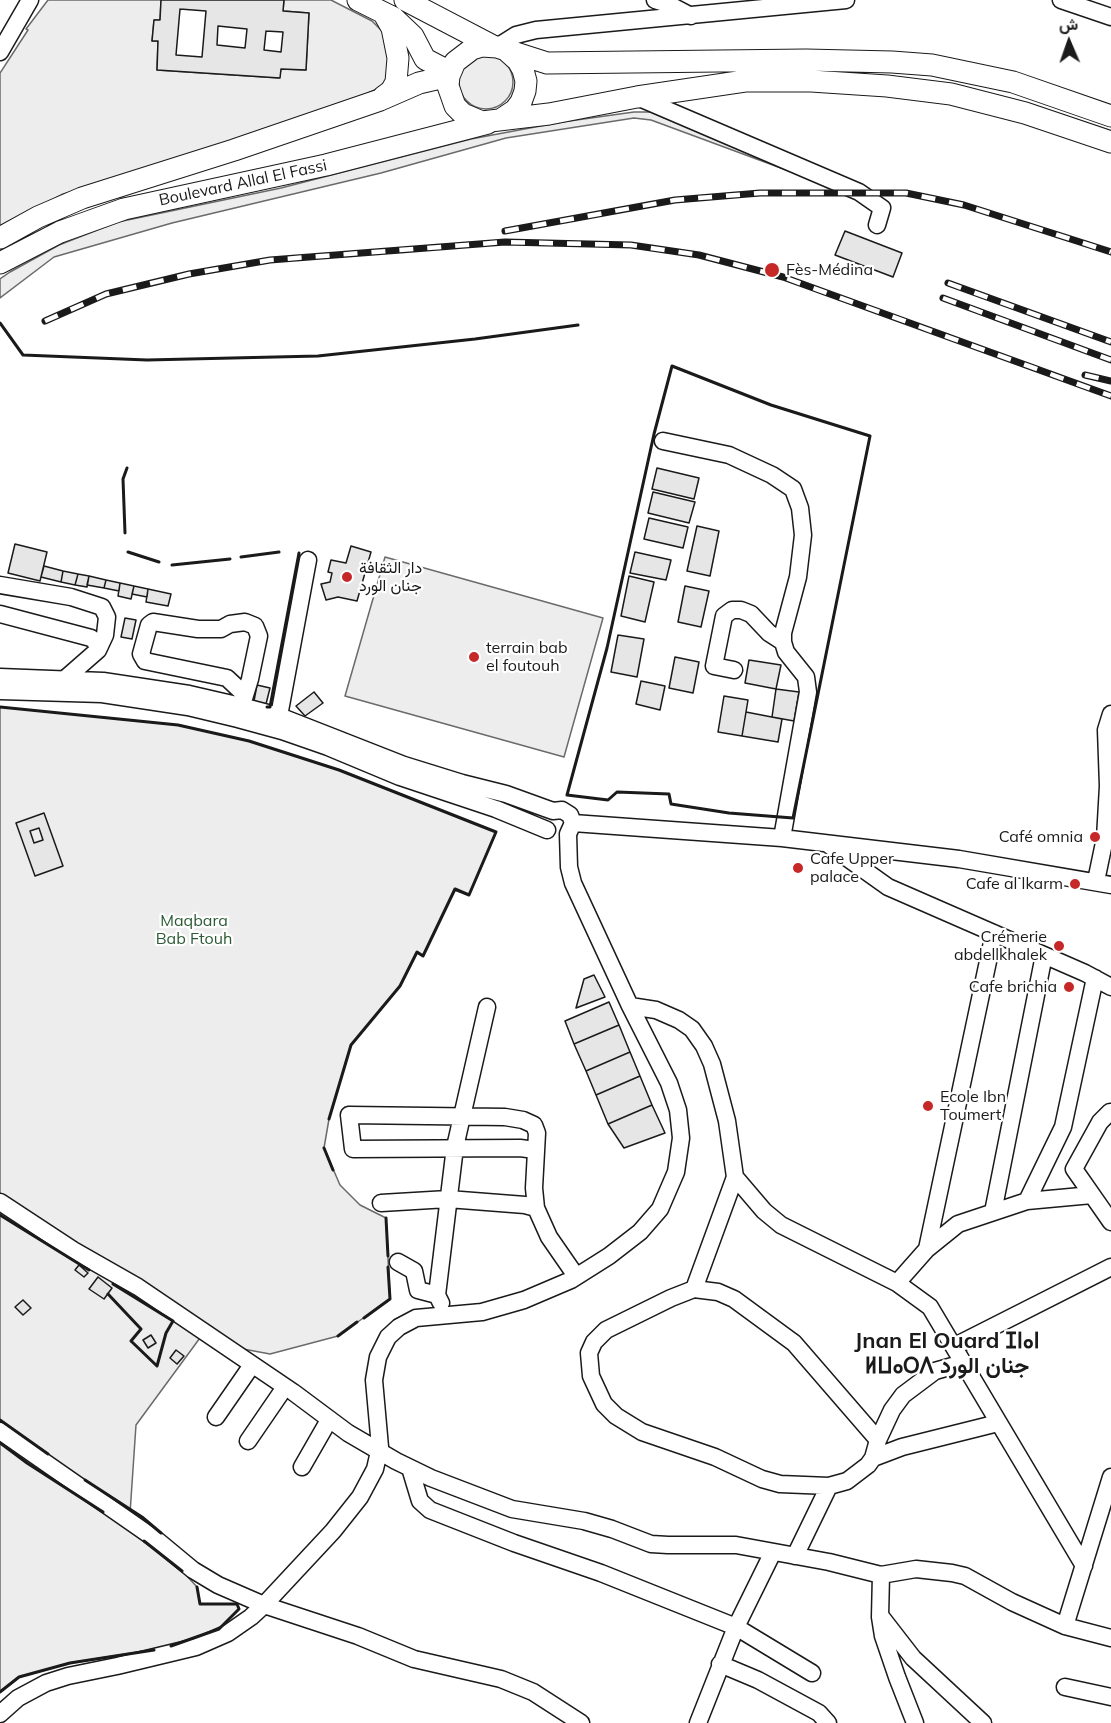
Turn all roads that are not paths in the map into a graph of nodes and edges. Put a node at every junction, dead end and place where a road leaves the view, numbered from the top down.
1 (30, 0) edge
2 (358, 0) edge
3 (405, 0) edge
4 (846, 0) edge
5 (1062, 0) edge
6 (666, 1) edge
7 (383, 14) junction
8 (691, 16) junction
9 (1111, 16) edge
10 (497, 47) junction
11 (0, 52) edge
12 (450, 74) junction
13 (637, 97) junction
14 (380, 100) junction
15 (1111, 116) edge
16 (495, 122) junction
17 (1111, 142) edge
18 (877, 225) dead end
19 (0, 238) edge
20 (0, 263) edge
21 (663, 441) dead end
22 (308, 560) dead end
23 (0, 585) edge
24 (0, 614) edge
25 (783, 642) junction
26 (100, 646) junction
27 (734, 670) dead end
28 (0, 677) edge
29 (66, 678) junction
30 (103, 688) junction
31 (0, 691) edge
32 (241, 706) junction
33 (1111, 714) edge
34 (279, 716) junction
35 (553, 811) junction
36 (571, 829) junction
37 (548, 832) junction
38 (783, 838) junction
39 (828, 844) junction
40 (569, 867) junction
41 (1103, 883) edge
42 (994, 933) junction
43 (1044, 955) junction
44 (1095, 978) junction
45 (1111, 987) edge
46 (630, 1006) junction
47 (487, 1007) dead end
48 (1111, 1112) edge
49 (461, 1117) junction
50 (455, 1147) junction
51 (535, 1150) junction
52 (1049, 1159) junction
53 (1074, 1169) junction
54 (735, 1177) junction
55 (1092, 1195) junction
56 (448, 1200) junction
57 (1027, 1201) junction
58 (0, 1202) edge
59 (381, 1203) dead end
60 (536, 1208) junction
61 (993, 1212) junction
62 (1111, 1222) edge
63 (927, 1249) junction
64 (399, 1262) dead end
65 (1111, 1267) edge
66 (576, 1276) junction
67 (897, 1283) junction
68 (694, 1289) junction
69 (436, 1296) junction
70 (449, 1314) junction
71 (955, 1346) junction
72 (963, 1363) junction
73 (252, 1365) junction
74 (285, 1387) junction
75 (216, 1417) dead end
76 (329, 1420) junction
77 (998, 1423) junction
78 (0, 1431) edge
79 (878, 1440) junction
80 (248, 1441) dead end
81 (380, 1451) junction
82 (873, 1458) junction
83 (302, 1467) dead end
84 (410, 1468) junction
85 (1111, 1477) edge
86 (830, 1486) junction
87 (773, 1552) junction
88 (795, 1556) junction
89 (1084, 1566) junction
90 (881, 1575) junction
91 (264, 1605) junction
92 (880, 1615) junction
93 (1065, 1626) junction
94 (736, 1627) junction
95 (1111, 1638) edge
96 (720, 1664) junction
97 (812, 1673) dead end
98 (1065, 1687) dead end
99 (1111, 1697) edge
100 (0, 1714) edge
101 (581, 1723) edge
102 (698, 1723) edge
103 (828, 1723) edge
104 (915, 1723) edge
105 (982, 1723) edge

1 - 11 street
2 - 7 main road
3 - 10 main road
4 - 8 street
5 - 9 street
6 - 8 street
7 - 12 main road
7 - 14 main road
8 - 10 street
10 - 12 main road
10 - 15 main road
10 - 16 main road
12 - 14 main road, Boulevard Allal El Fassi
12 - 16 main road
13 - 16 main road
13 - 17 main road
13 - 18 street
14 - 19 main road, Boulevard Allal El Fassi
16 - 20 main road, Boulevard Allal El Fassi
21 - 25 street
22 - 34 street
23 - 26 street
24 - 26 street
25 - 27 street
25 - 38 street
26 - 29 street
28 - 29 street
29 - 30 street
30 - 31 street
30 - 32 street
32 - 32 street
32 - 34 street
32 - 37 street
33 - 41 street
34 - 35 street
35 - 36 street
35 - 37 street
36 - 37 street
36 - 38 street
36 - 40 street
37 - 40 street
38 - 39 street
39 - 41 street
39 - 42 street
40 - 46 street
42 - 43 street
42 - 63 street
43 - 44 street
43 - 61 street
44 - 45 street
44 - 52 street
46 - 54 street
46 - 66 street
47 - 49 street
48 - 53 street
49 - 50 street
49 - 50 street
49 - 51 street
50 - 51 street
50 - 56 street
51 - 60 street
52 - 53 street
52 - 57 street
53 - 55 street
54 - 67 street
54 - 68 street
55 - 57 street
55 - 62 street
56 - 59 street
56 - 60 street
56 - 69 street
57 - 61 street
58 - 73 street
60 - 66 street
61 - 63 street
63 - 67 street
64 - 69 street
65 - 71 street
66 - 70 street
67 - 71 street
68 - 79 street
68 - 86 street
69 - 70 street
70 - 81 street
71 - 72 street
72 - 77 street
72 - 79 street
73 - 74 street
73 - 75 street
74 - 76 street
74 - 80 street
76 - 81 street
76 - 83 street
77 - 82 street
77 - 89 street
78 - 91 street
79 - 82 street
81 - 84 street
81 - 91 street
82 - 86 street
84 - 87 street
84 - 94 street
85 - 89 street
86 - 88 street
87 - 88 street
87 - 94 street
88 - 90 street
89 - 93 street
90 - 92 street
90 - 93 street
91 - 100 street
91 - 101 street
92 - 104 street
92 - 105 street
93 - 95 street
94 - 96 street
94 - 97 street
96 - 102 street
96 - 103 street
98 - 99 street

